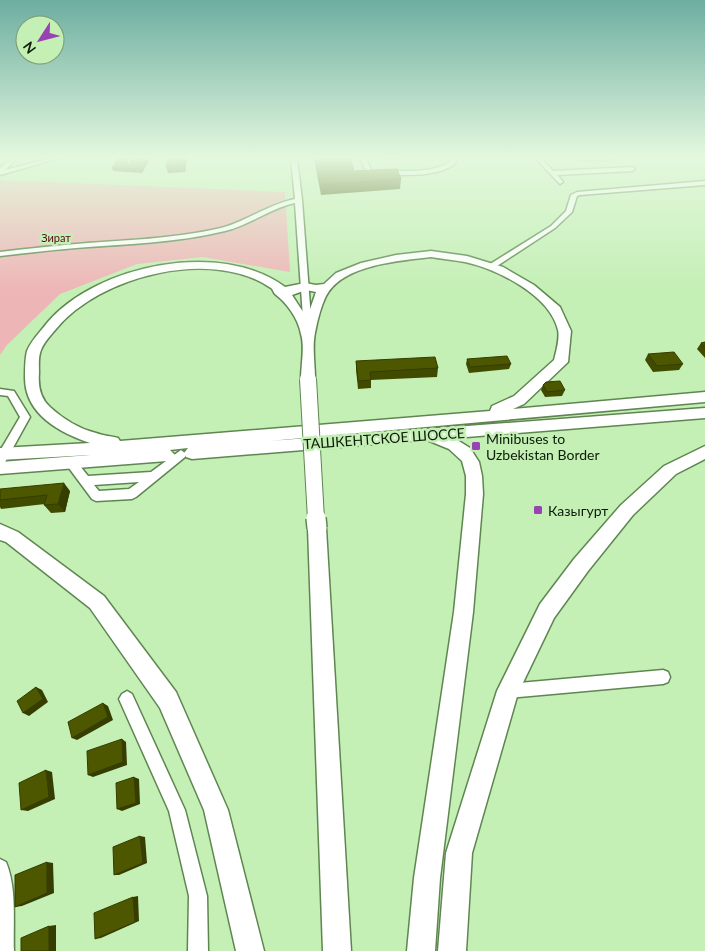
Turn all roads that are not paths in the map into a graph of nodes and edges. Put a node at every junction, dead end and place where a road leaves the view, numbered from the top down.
1 (287, 202) edge
2 (298, 202) edge
3 (572, 202) edge
4 (0, 254) edge
5 (491, 266) junction
6 (305, 286) junction
7 (328, 287) junction
8 (279, 291) junction
9 (308, 334) junction
10 (0, 392) edge
11 (705, 397) edge
12 (705, 412) edge
13 (486, 415) junction
14 (419, 431) junction
15 (160, 445) junction
16 (183, 450) junction
17 (705, 452) edge
18 (1, 459) edge
19 (72, 464) junction
20 (156, 476) junction
21 (85, 481) junction
22 (0, 532) edge
23 (663, 677) dead end
24 (508, 691) junction
25 (127, 699) dead end
26 (0, 868) edge
27 (4, 951) edge
28 (198, 951) edge
29 (250, 951) edge
30 (337, 951) edge
31 (421, 951) edge
32 (452, 951) edge

1 - 4 street
2 - 6 street
3 - 5 street
5 - 7 highway
5 - 13 highway
6 - 7 highway
6 - 8 highway
6 - 9 street
7 - 9 highway
8 - 9 highway
8 - 15 highway
9 - 30 highway, bridge
10 - 18 street
11 - 13 highway
12 - 14 highway, ТАШКЕНТСКОЕ ШОССЕ
13 - 14 highway
14 - 16 highway, ТАШКЕНТСКОЕ ШОССЕ
14 - 31 highway
15 - 16 highway
15 - 18 highway
16 - 19 highway
16 - 20 street
17 - 24 highway
18 - 19 highway
19 - 21 street
20 - 21 street
20 - 21 street
22 - 29 highway
23 - 24 street
24 - 32 highway
25 - 28 street
26 - 27 street

